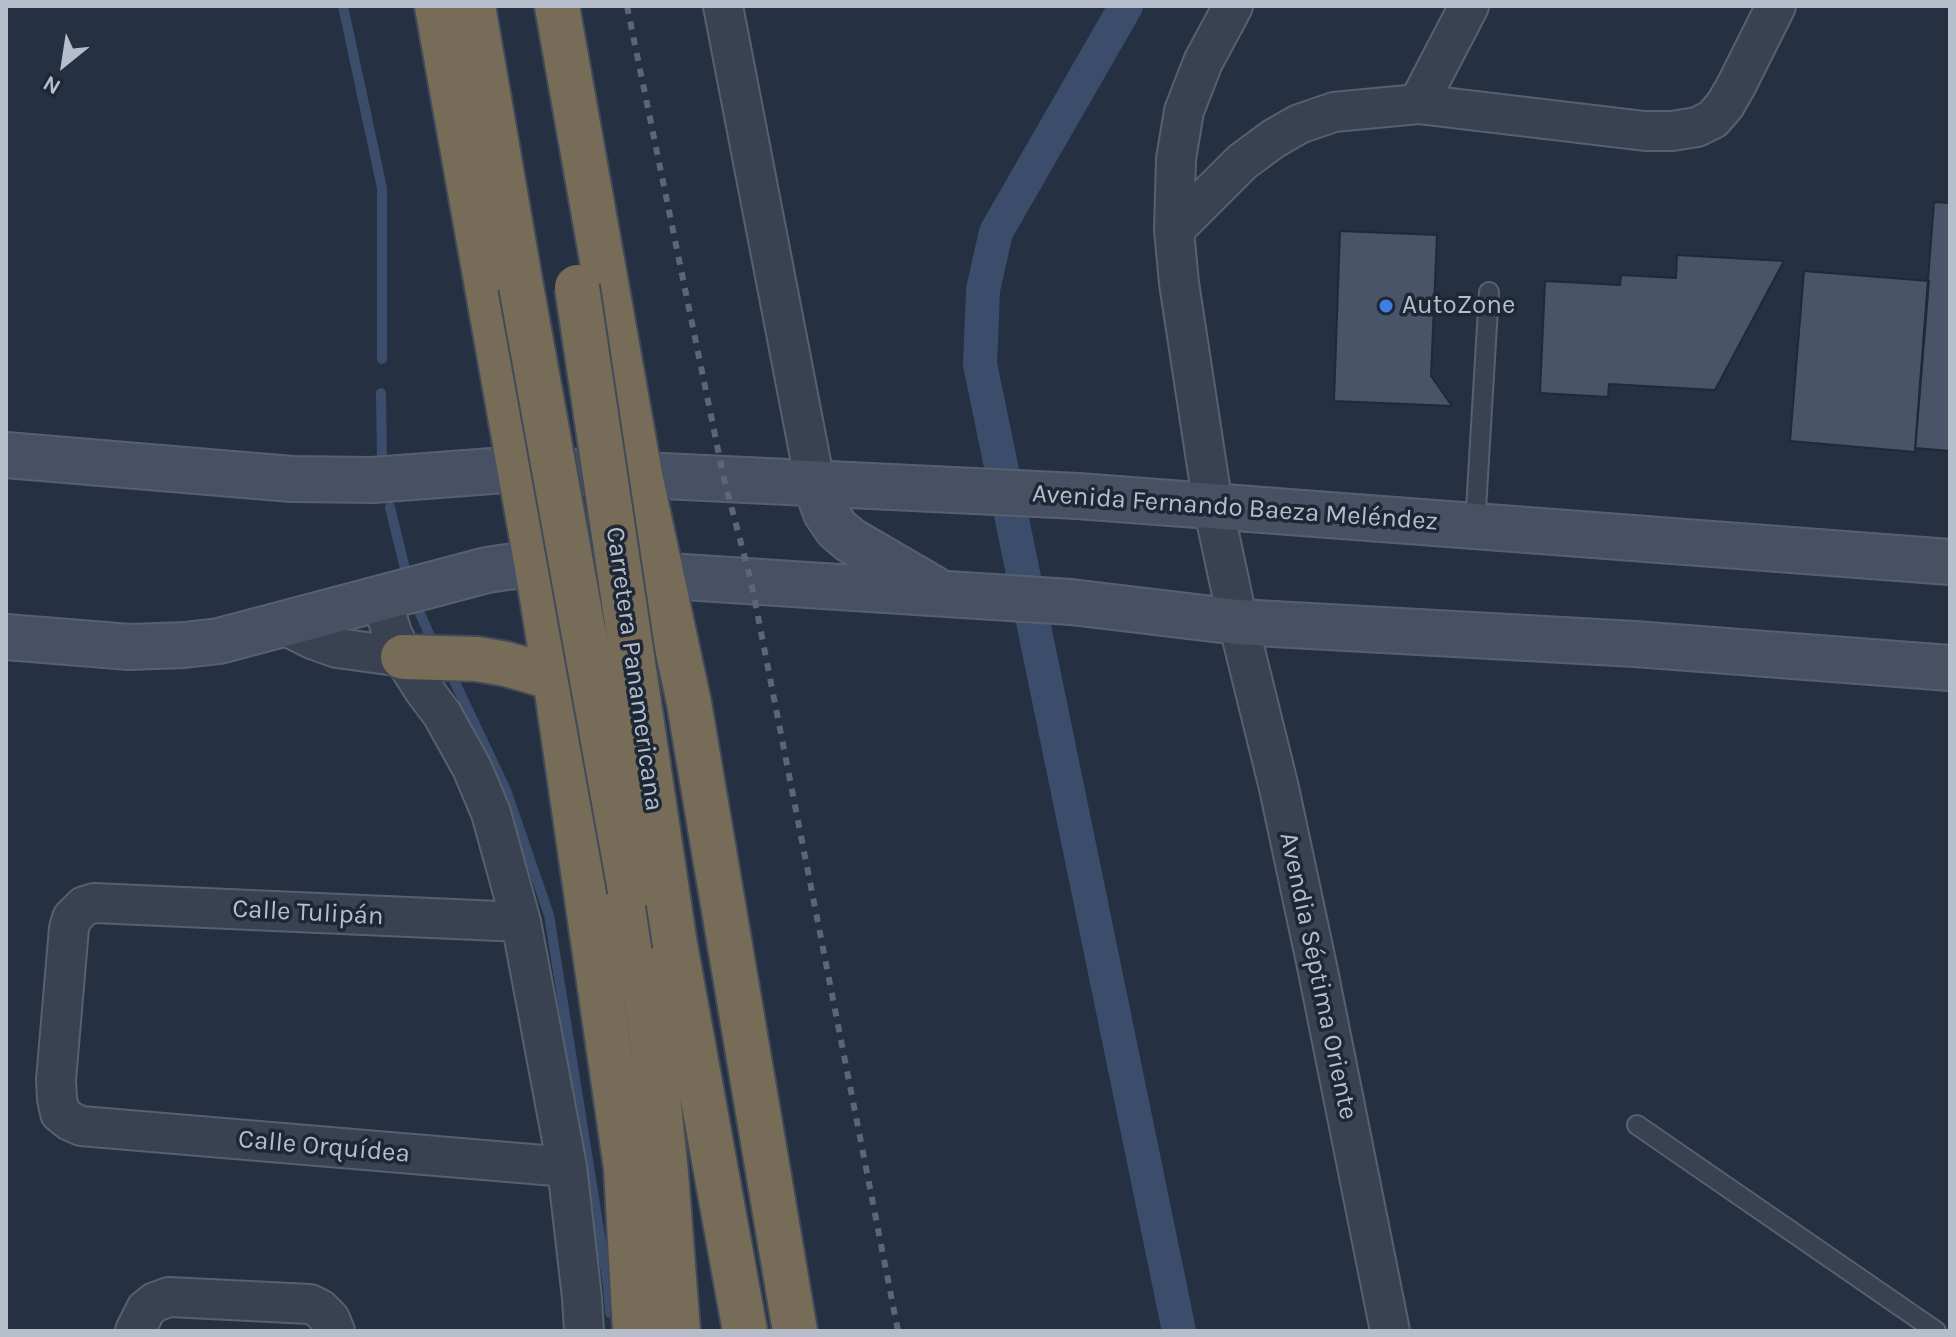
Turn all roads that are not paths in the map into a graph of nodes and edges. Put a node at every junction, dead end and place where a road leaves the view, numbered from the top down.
1 (437, 6) edge
2 (473, 6) edge
3 (526, 6) edge
4 (557, 6) edge
5 (723, 6) edge
6 (1233, 6) edge
7 (1469, 6) edge
8 (1776, 6) edge
9 (1418, 104) junction
10 (1174, 230) junction
11 (1489, 292) dead end
12 (620, 368) junction
13 (501, 373) junction
14 (6, 455) edge
15 (518, 469) junction
16 (640, 475) junction
17 (815, 483) junction
18 (1213, 506) junction
19 (1475, 526) junction
20 (1950, 562) edge
21 (537, 567) junction
22 (662, 575) junction
23 (958, 595) junction
24 (381, 598) junction
25 (1238, 622) junction
26 (282, 624) junction
27 (6, 637) edge
28 (403, 657) junction
29 (1950, 668) edge
30 (555, 678) junction
31 (689, 703) junction
32 (521, 922) junction
33 (1637, 1125) dead end
34 (81, 1126) joint
35 (567, 1167) junction
36 (135, 1331) edge
37 (335, 1331) edge
38 (584, 1331) edge
39 (635, 1331) edge
40 (678, 1331) edge
41 (745, 1331) edge
42 (795, 1331) edge
43 (1390, 1331) edge
44 (1936, 1331) edge

1 - 13 highway
2 - 40 highway, Carretera Panamericana, bridge
3 - 41 highway, Carretera Panamericana, bridge
4 - 12 highway
5 - 17 street
6 - 10 street, Avendia Séptima Oriente
7 - 9 street
8 - 9 street
9 - 10 street
10 - 18 street, Avendia Séptima Oriente
11 - 19 lane
12 - 13 highway
12 - 16 highway
13 - 15 highway
14 - 15 main road, Avenida Fernando Baeza Meléndez
15 - 16 main road, Avenida Fernando Baeza Meléndez
15 - 21 highway
16 - 17 main road, Avenida Fernando Baeza Meléndez
16 - 22 highway
17 - 18 main road, Avenida Fernando Baeza Meléndez
17 - 23 main road
18 - 19 main road, Avenida Fernando Baeza Meléndez
18 - 25 street, Avendia Séptima Oriente
19 - 20 main road, Avenida Fernando Baeza Meléndez
21 - 22 main road
21 - 24 main road
21 - 30 highway
22 - 23 main road
22 - 31 highway
23 - 25 main road
24 - 26 main road
24 - 28 street
25 - 29 main road
25 - 43 street, Avendia Séptima Oriente
26 - 27 main road
26 - 28 street
28 - 30 highway
28 - 32 street
30 - 31 highway
30 - 39 highway
31 - 42 highway
32 - 34 street, Calle Tulipán
32 - 35 street
33 - 44 lane
34 - 35 street, Calle Orquídea
35 - 38 street
36 - 37 street

